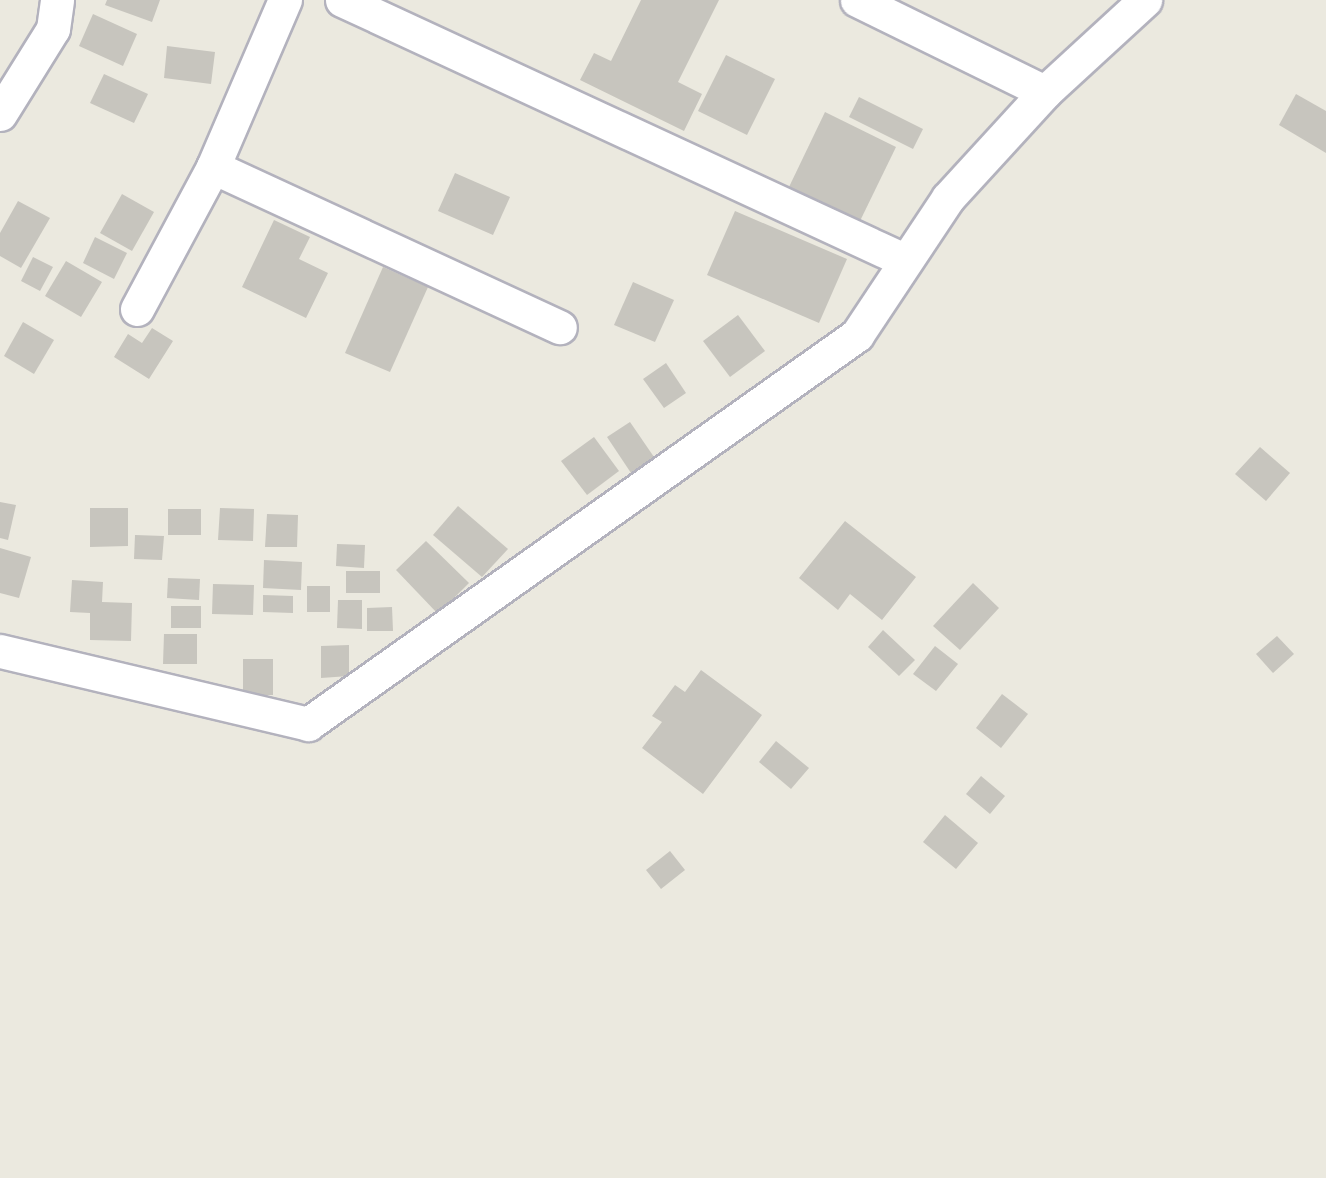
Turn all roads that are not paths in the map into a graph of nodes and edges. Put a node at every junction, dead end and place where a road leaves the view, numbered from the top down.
1 (57, 0) edge
2 (285, 0) edge
3 (342, 0) edge
4 (857, 0) edge
5 (1145, 0) edge
6 (1045, 92) junction
7 (0, 114) edge
8 (213, 167) junction
9 (906, 261) junction
10 (137, 309) dead end
11 (560, 327) dead end
12 (0, 651) edge

1 - 7 street
2 - 8 street
3 - 9 street
4 - 6 street
5 - 6 street
6 - 9 street
8 - 10 street
8 - 11 street
9 - 12 street

